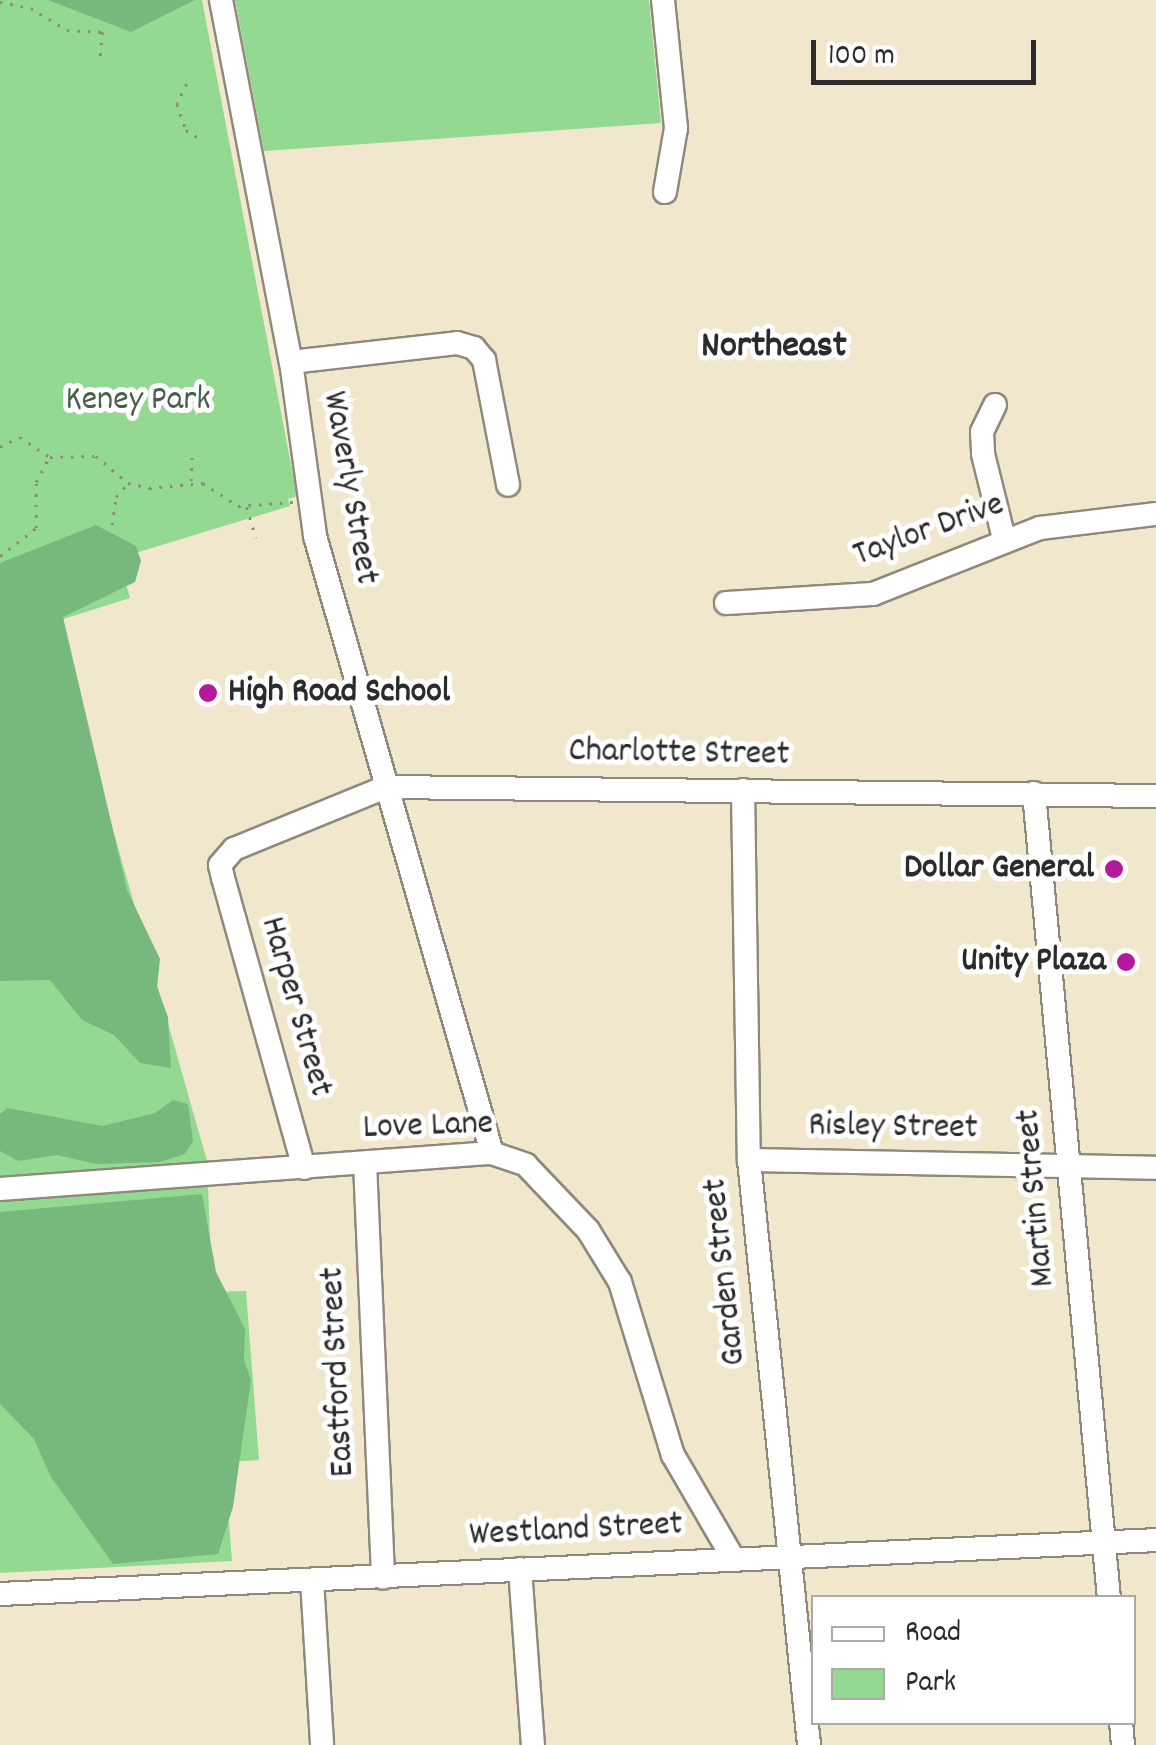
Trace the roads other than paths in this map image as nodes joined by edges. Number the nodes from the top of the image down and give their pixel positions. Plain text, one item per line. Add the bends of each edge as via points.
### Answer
1 (220, 0) edge
2 (662, 0) edge
3 (664, 192) dead end
4 (291, 362) junction
5 (995, 406) dead end
6 (508, 485) dead end
7 (1156, 514) edge
8 (1004, 539) junction
9 (726, 603) dead end
10 (386, 787) junction
11 (742, 790) junction
12 (1034, 793) junction
13 (1156, 796) edge
14 (220, 865) joint
15 (492, 1153) junction
16 (749, 1160) junction
17 (364, 1163) junction
18 (1069, 1167) junction
19 (304, 1168) junction
20 (1156, 1168) edge
21 (0, 1189) edge
22 (1156, 1540) edge
23 (1104, 1542) junction
24 (790, 1556) junction
25 (733, 1558) junction
26 (520, 1569) junction
27 (384, 1578) junction
28 (312, 1580) junction
29 (0, 1594) edge
30 (1109, 1595) edge
31 (322, 1745) edge
32 (533, 1745) edge
33 (809, 1745) edge

1 - 4 street, Waverly Street
2 - 3 street via 676,128
4 - 6 street via 458,343 474,348 484,360
4 - 10 street, Waverly Street via 310,500
5 - 8 street via 982,432 982,454
7 - 8 street, Taylor Drive via 1072,522
8 - 9 street, Taylor Drive via 946,569 874,594
10 - 11 street, Charlotte Street
10 - 14 street, Charlotte Street via 234,849
10 - 15 street, Waverly Street
11 - 12 street, Charlotte Street
11 - 16 street, Garden Street
12 - 13 street, Charlotte Street
12 - 18 street, Martin Street
14 - 19 street, Harper Street
15 - 17 street, Love Lane
15 - 25 street, Love Lane via 526,1165 551,1186 620,1282 674,1455
16 - 18 street, Risley Street
16 - 24 street, Garden Street
17 - 19 street, Love Lane
17 - 27 street, Eastford Street
18 - 20 street, Risley Street
18 - 23 street, Martin Street
19 - 21 street, Love Lane
22 - 23 street, Westland Street
23 - 24 street, Westland Street
23 - 30 street, Martin Street
24 - 25 street, Westland Street
24 - 33 street, Garden Street
25 - 26 street, Westland Street
26 - 27 street, Westland Street
26 - 32 street
27 - 28 street, Westland Street
28 - 29 street, Westland Street
28 - 31 street

